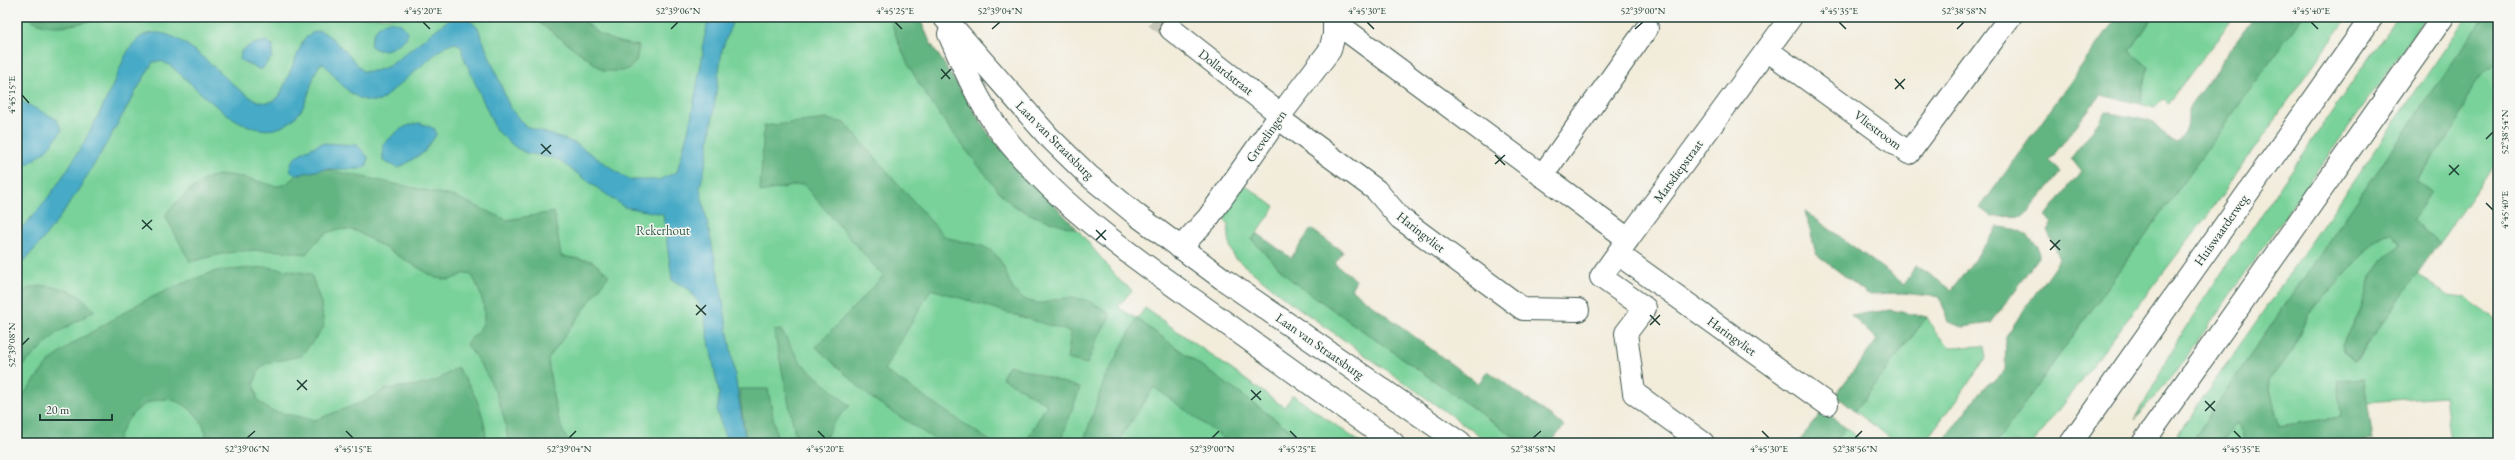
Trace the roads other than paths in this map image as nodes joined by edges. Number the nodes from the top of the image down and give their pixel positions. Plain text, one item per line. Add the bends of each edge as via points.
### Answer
1 (942, 17) edge
2 (1791, 17) edge
3 (2010, 17) edge
4 (2372, 17) edge
5 (2443, 17) edge
6 (1334, 19) edge
7 (1647, 28) dead end
8 (1179, 35) tunnel mouth
9 (1767, 50) junction
10 (1279, 116) junction
11 (1542, 176) junction
12 (1623, 246) junction
13 (1180, 248) junction
14 (1160, 276) junction
15 (1578, 310) dead end
16 (1827, 404) dead end
17 (1393, 443) edge
18 (1460, 443) edge
19 (1703, 443) edge
20 (2071, 443) edge
21 (2143, 443) edge

1 - 13 main road, Laan van Straatsburg via 1054,142 1089,176
1 - 14 main road, Laan van Straatsburg via 975,91 1002,133 1055,191 1086,219
2 - 9 main road, Marsdiepstraat
3 - 9 main road, Vliestroom via 1909,153
4 - 20 main road, Huiswaarderweg
5 - 21 main road
6 - 10 main road, Grevelingen via 1330,50
6 - 11 main road
7 - 11 main road
8 - 10 main road, Dollardstraat
9 - 12 main road, Marsdiepstraat
10 - 13 main road, Grevelingen via 1208,218
10 - 15 main road, Haringvliet via 1376,190 1400,218 1523,309
11 - 12 main road
12 - 16 main road, Haringvliet
12 - 19 main road via 1601,277 1645,308 1626,334 1634,393
13 - 14 main road
13 - 18 main road, Laan van Straatsburg
14 - 17 main road, Laan van Straatsburg

